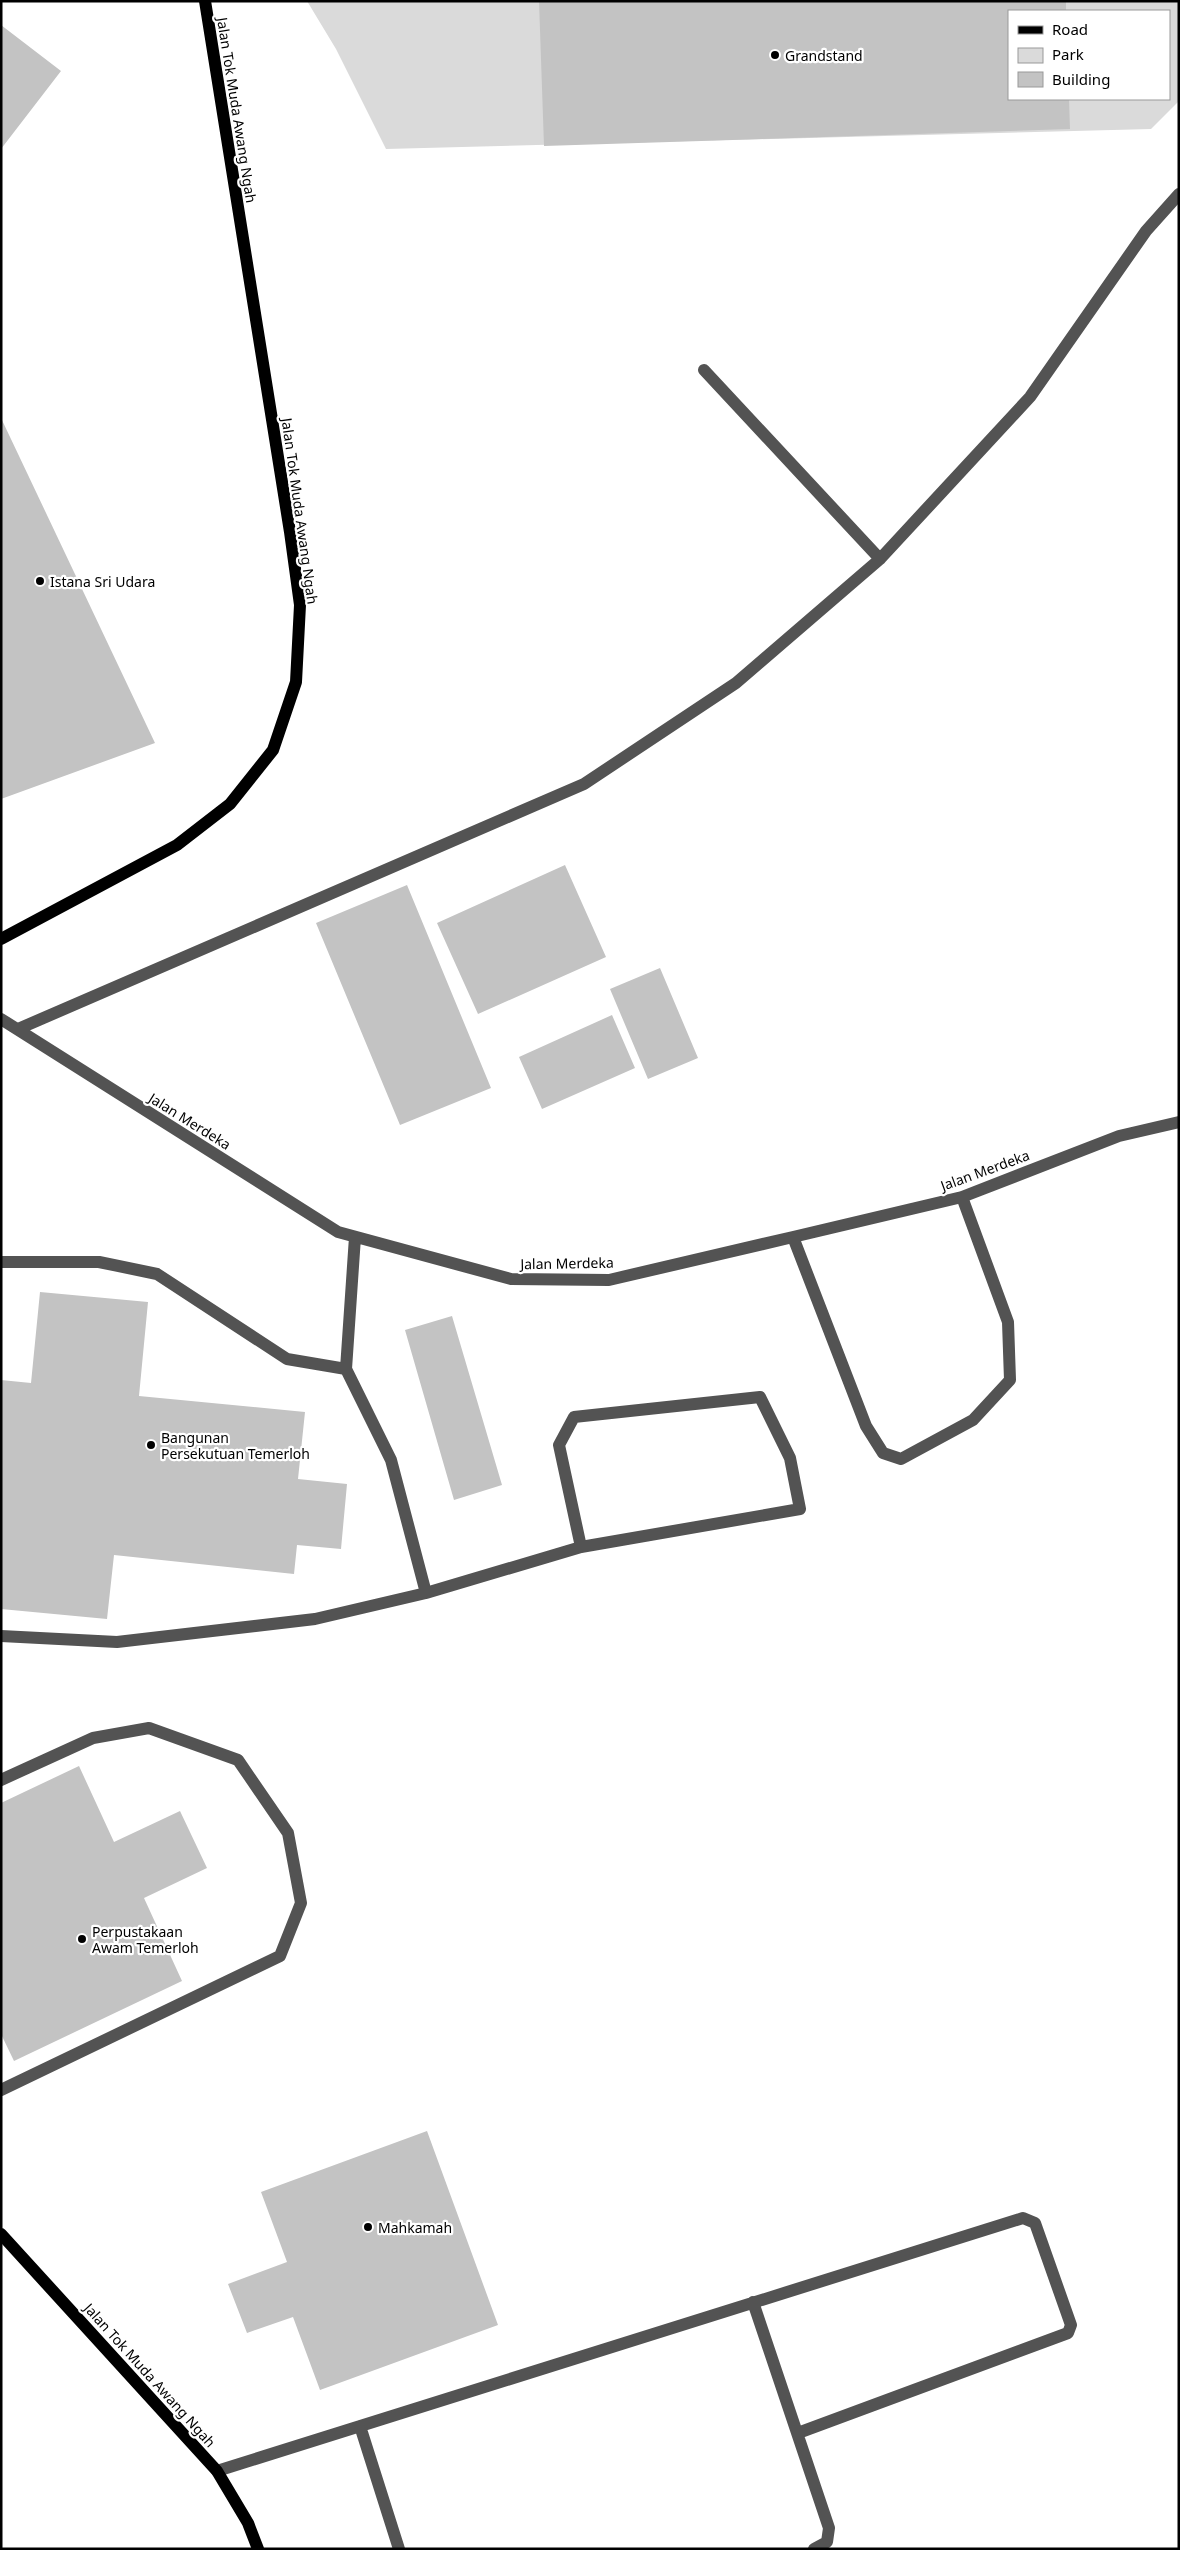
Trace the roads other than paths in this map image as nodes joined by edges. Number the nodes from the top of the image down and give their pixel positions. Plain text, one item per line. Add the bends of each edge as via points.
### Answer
1 (205, 1) edge
2 (1179, 194) edge
3 (704, 370) dead end
4 (880, 559) junction
5 (1, 939) edge
6 (1, 1019) edge
7 (18, 1029) junction
8 (1179, 1122) edge
9 (962, 1197) junction
10 (793, 1237) junction
11 (355, 1238) junction
12 (1, 1262) edge
13 (346, 1369) junction
14 (581, 1547) junction
15 (426, 1593) junction
16 (1, 1636) edge
17 (1, 1780) edge
18 (1, 2090) edge
19 (1, 2234) edge
20 (754, 2302) junction
21 (360, 2426) junction
22 (798, 2433) junction
23 (217, 2471) junction
24 (258, 2549) edge
25 (399, 2549) edge
26 (814, 2549) edge

1 - 5 main road, Jalan Tok Muda Awang Ngah via 300,605 296,682 274,750 230,804 178,845
2 - 4 street via 1146,231 1030,397
3 - 4 street
4 - 7 street via 736,683 584,784
6 - 7 street, Jalan Merdeka
7 - 11 street, Jalan Merdeka via 338,1232
8 - 9 street, Jalan Merdeka via 1119,1136
9 - 10 street, Jalan Merdeka
9 - 10 street via 1008,1322 1010,1380 973,1420 902,1459 883,1453 866,1426
10 - 11 street, Jalan Merdeka via 609,1280 511,1279
11 - 13 street
12 - 13 street via 98,1262 157,1274 287,1359
13 - 15 street via 390,1460
14 - 14 street via 559,1445 574,1417 760,1397 790,1458 800,1509
14 - 15 street
15 - 16 street via 315,1619 117,1642
17 - 18 street via 93,1738 149,1728 238,1760 288,1833 301,1903 280,1956
19 - 23 main road, Jalan Tok Muda Awang Ngah
20 - 21 street
20 - 22 street
20 - 22 street via 1023,2218 1035,2223 1071,2325 1063,2336
21 - 23 street
21 - 25 street
22 - 26 street via 829,2528 827,2542
23 - 24 main road, Jalan Tok Muda Awang Ngah via 235,2497

